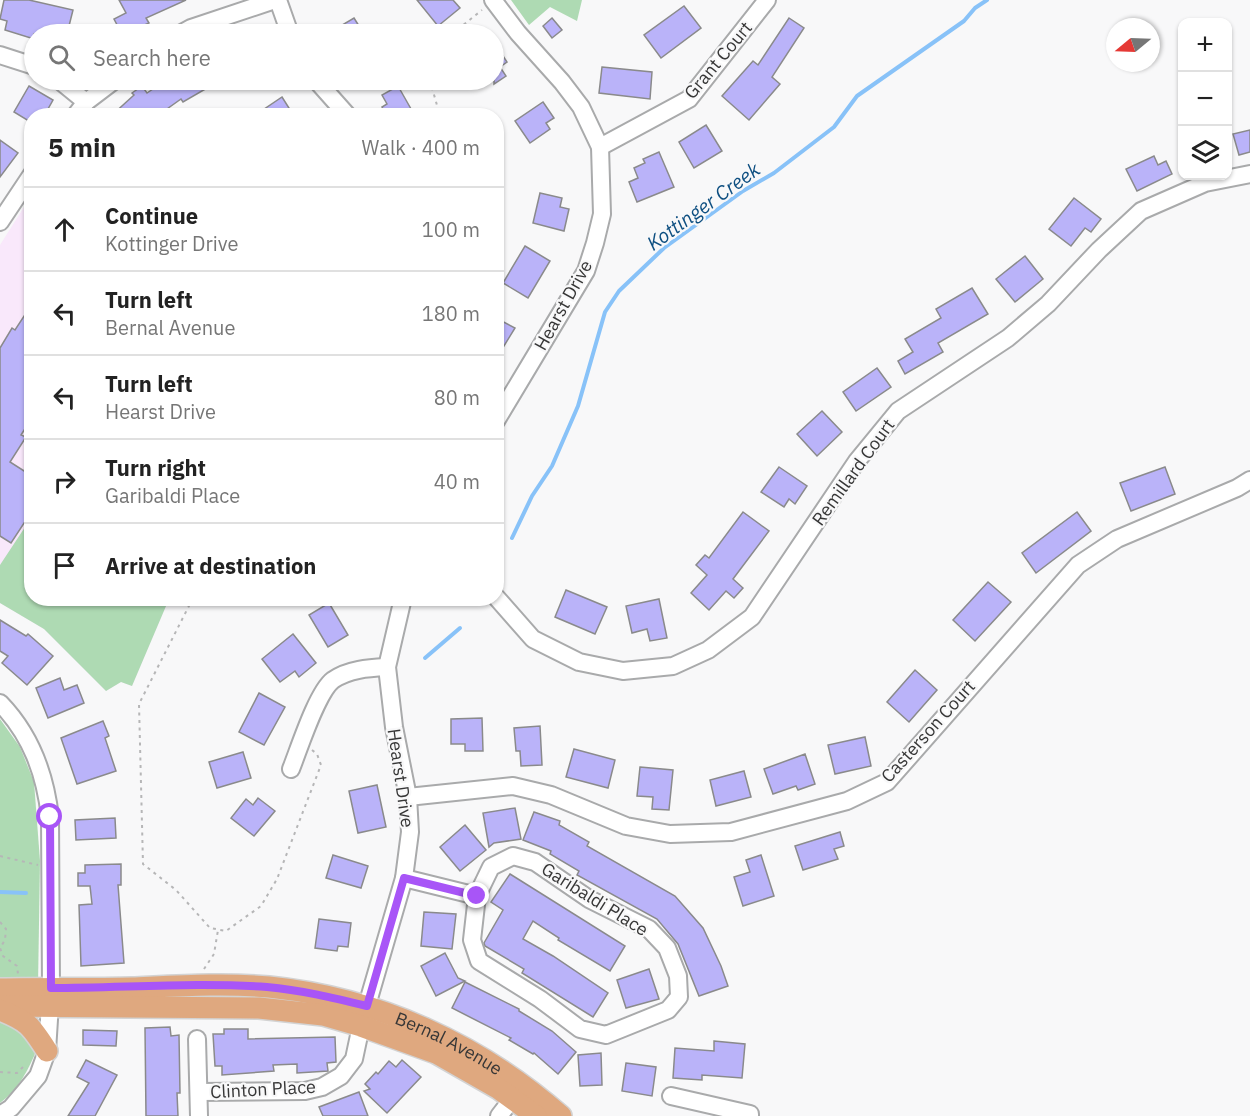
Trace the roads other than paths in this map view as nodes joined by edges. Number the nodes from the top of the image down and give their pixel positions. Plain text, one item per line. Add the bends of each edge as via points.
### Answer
1 (276, 0) edge
2 (493, 0) edge
3 (767, 0) edge
4 (203, 24) edge
5 (286, 24) edge
6 (0, 55) edge
7 (24, 63) edge
8 (71, 90) edge
9 (102, 90) edge
10 (325, 90) edge
11 (86, 102) junction
12 (81, 108) edge
13 (341, 108) edge
14 (600, 147) junction
15 (1250, 174) edge
16 (24, 190) edge
17 (0, 222) edge
18 (504, 408) edge
19 (1250, 480) edge
20 (401, 606) edge
21 (504, 606) edge
22 (387, 667) junction
23 (0, 703) edge
24 (291, 769) dead end
25 (408, 798) junction
26 (404, 878) junction
27 (477, 896) junction
28 (9, 988) edge
29 (50, 997) junction
30 (0, 1008) edge
31 (364, 1016) junction
32 (197, 1039) dead end
33 (47, 1051) junction
34 (518, 1091) junction
35 (199, 1092) junction
36 (671, 1096) dead end
37 (0, 1115) edge
38 (750, 1115) edge
39 (199, 1116) edge
40 (499, 1116) edge
41 (536, 1116) edge
42 (561, 1116) edge

1 - 4 street
1 - 5 street
2 - 14 street, Hearst Drive via 581,107
3 - 14 street, Grant Court via 689,99
6 - 7 street
8 - 11 street
9 - 11 street
10 - 13 street
11 - 12 street
14 - 18 street, Hearst Drive via 602,214 586,271
15 - 21 street, Remillard Court via 1205,183 1141,211 1048,304 1008,338 898,411 857,461 752,617 708,650 673,666 623,671 579,662 533,639
16 - 17 street
19 - 25 street, Casterson Court via 1117,539 1078,566 887,782 847,801 731,832 670,834 626,826 551,795 513,786
20 - 22 street, Hearst Drive
22 - 24 street via 357,669 332,681 316,705
22 - 25 street, Hearst Drive
23 - 29 street via 30,742 47,790
25 - 26 street, Hearst Drive via 410,832
26 - 27 street
26 - 31 street, Hearst Drive
27 - 27 street, Garibaldi Place via 472,940 478,961 580,1029 606,1035 668,1010 679,997 678,976 667,948 649,929 589,898 535,862 513,856 491,867
28 - 29 main road, Bernal Avenue
29 - 30 main road, Bernal Avenue
29 - 31 main road, Bernal Avenue
29 - 31 main road, Bernal Avenue via 200,985 268,987 321,994
29 - 33 street
30 - 33 main road via 30,1026
31 - 34 main road, Bernal Avenue via 470,1071
31 - 35 street, Clinton Place via 354,1059 341,1076 322,1087
32 - 35 street, Clinton Place
33 - 37 street via 38,1076
34 - 40 street
34 - 41 main road, Bernal Avenue
34 - 42 main road, Bernal Avenue
35 - 39 street, Clinton Place
36 - 38 street

